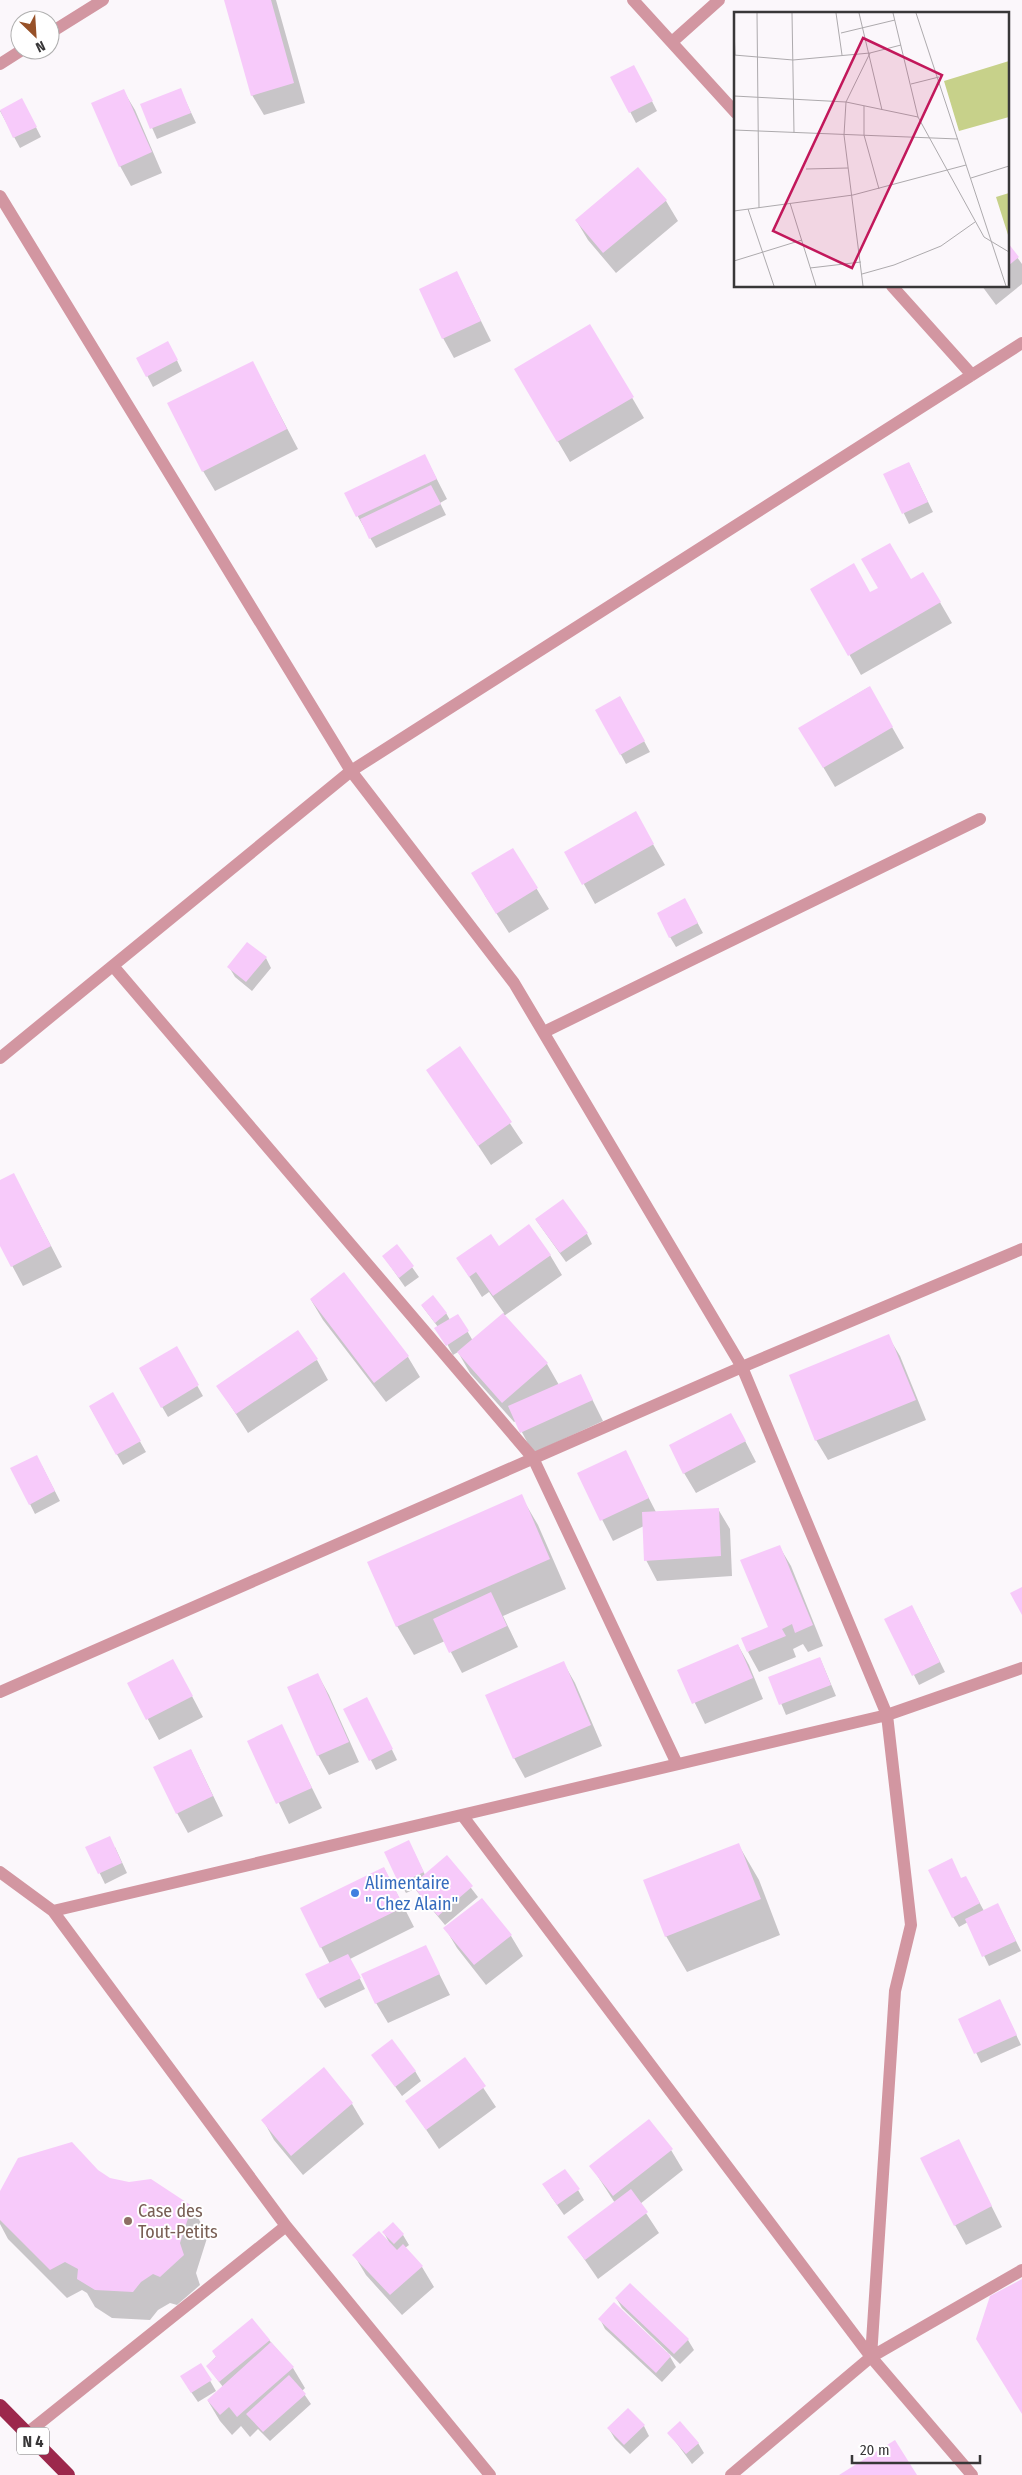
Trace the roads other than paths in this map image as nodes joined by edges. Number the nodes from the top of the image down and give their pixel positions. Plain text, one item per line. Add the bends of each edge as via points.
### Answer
1 (103, 0) edge
2 (634, 0) edge
3 (719, 0) edge
4 (60, 27) edge
5 (672, 42) junction
6 (734, 111) edge
7 (0, 196) edge
8 (894, 288) edge
9 (1022, 342) edge
10 (972, 375) junction
11 (351, 771) junction
12 (980, 819) dead end
13 (113, 966) junction
14 (544, 1032) junction
15 (0, 1058) edge
16 (1022, 1249) edge
17 (742, 1367) junction
18 (533, 1458) junction
19 (1022, 1668) edge
20 (0, 1692) edge
21 (887, 1715) junction
22 (677, 1764) junction
23 (462, 1815) junction
24 (0, 1872) edge
25 (53, 1911) junction
26 (286, 2226) junction
27 (1022, 2270) edge
28 (872, 2357) junction
29 (0, 2406) edge
30 (26, 2434) junction
31 (68, 2475) edge
32 (490, 2475) edge
33 (731, 2475) edge
34 (972, 2475) edge

1 - 4 street
2 - 5 street
3 - 5 street
5 - 6 street
7 - 11 street
8 - 10 street
9 - 10 street
10 - 11 street
11 - 13 street
11 - 14 street via 514,983
12 - 14 street
13 - 15 street
13 - 18 street
14 - 17 street
16 - 17 street
17 - 18 street
17 - 21 street
18 - 20 street
18 - 22 street
19 - 21 street
21 - 22 street
21 - 28 street via 910,1925 895,1991
22 - 23 street
23 - 25 street
23 - 28 street
24 - 25 street
25 - 26 street
26 - 30 street
26 - 32 street
27 - 28 street
28 - 33 street
28 - 34 street
29 - 30 highway, N 4
30 - 31 highway, N 4

